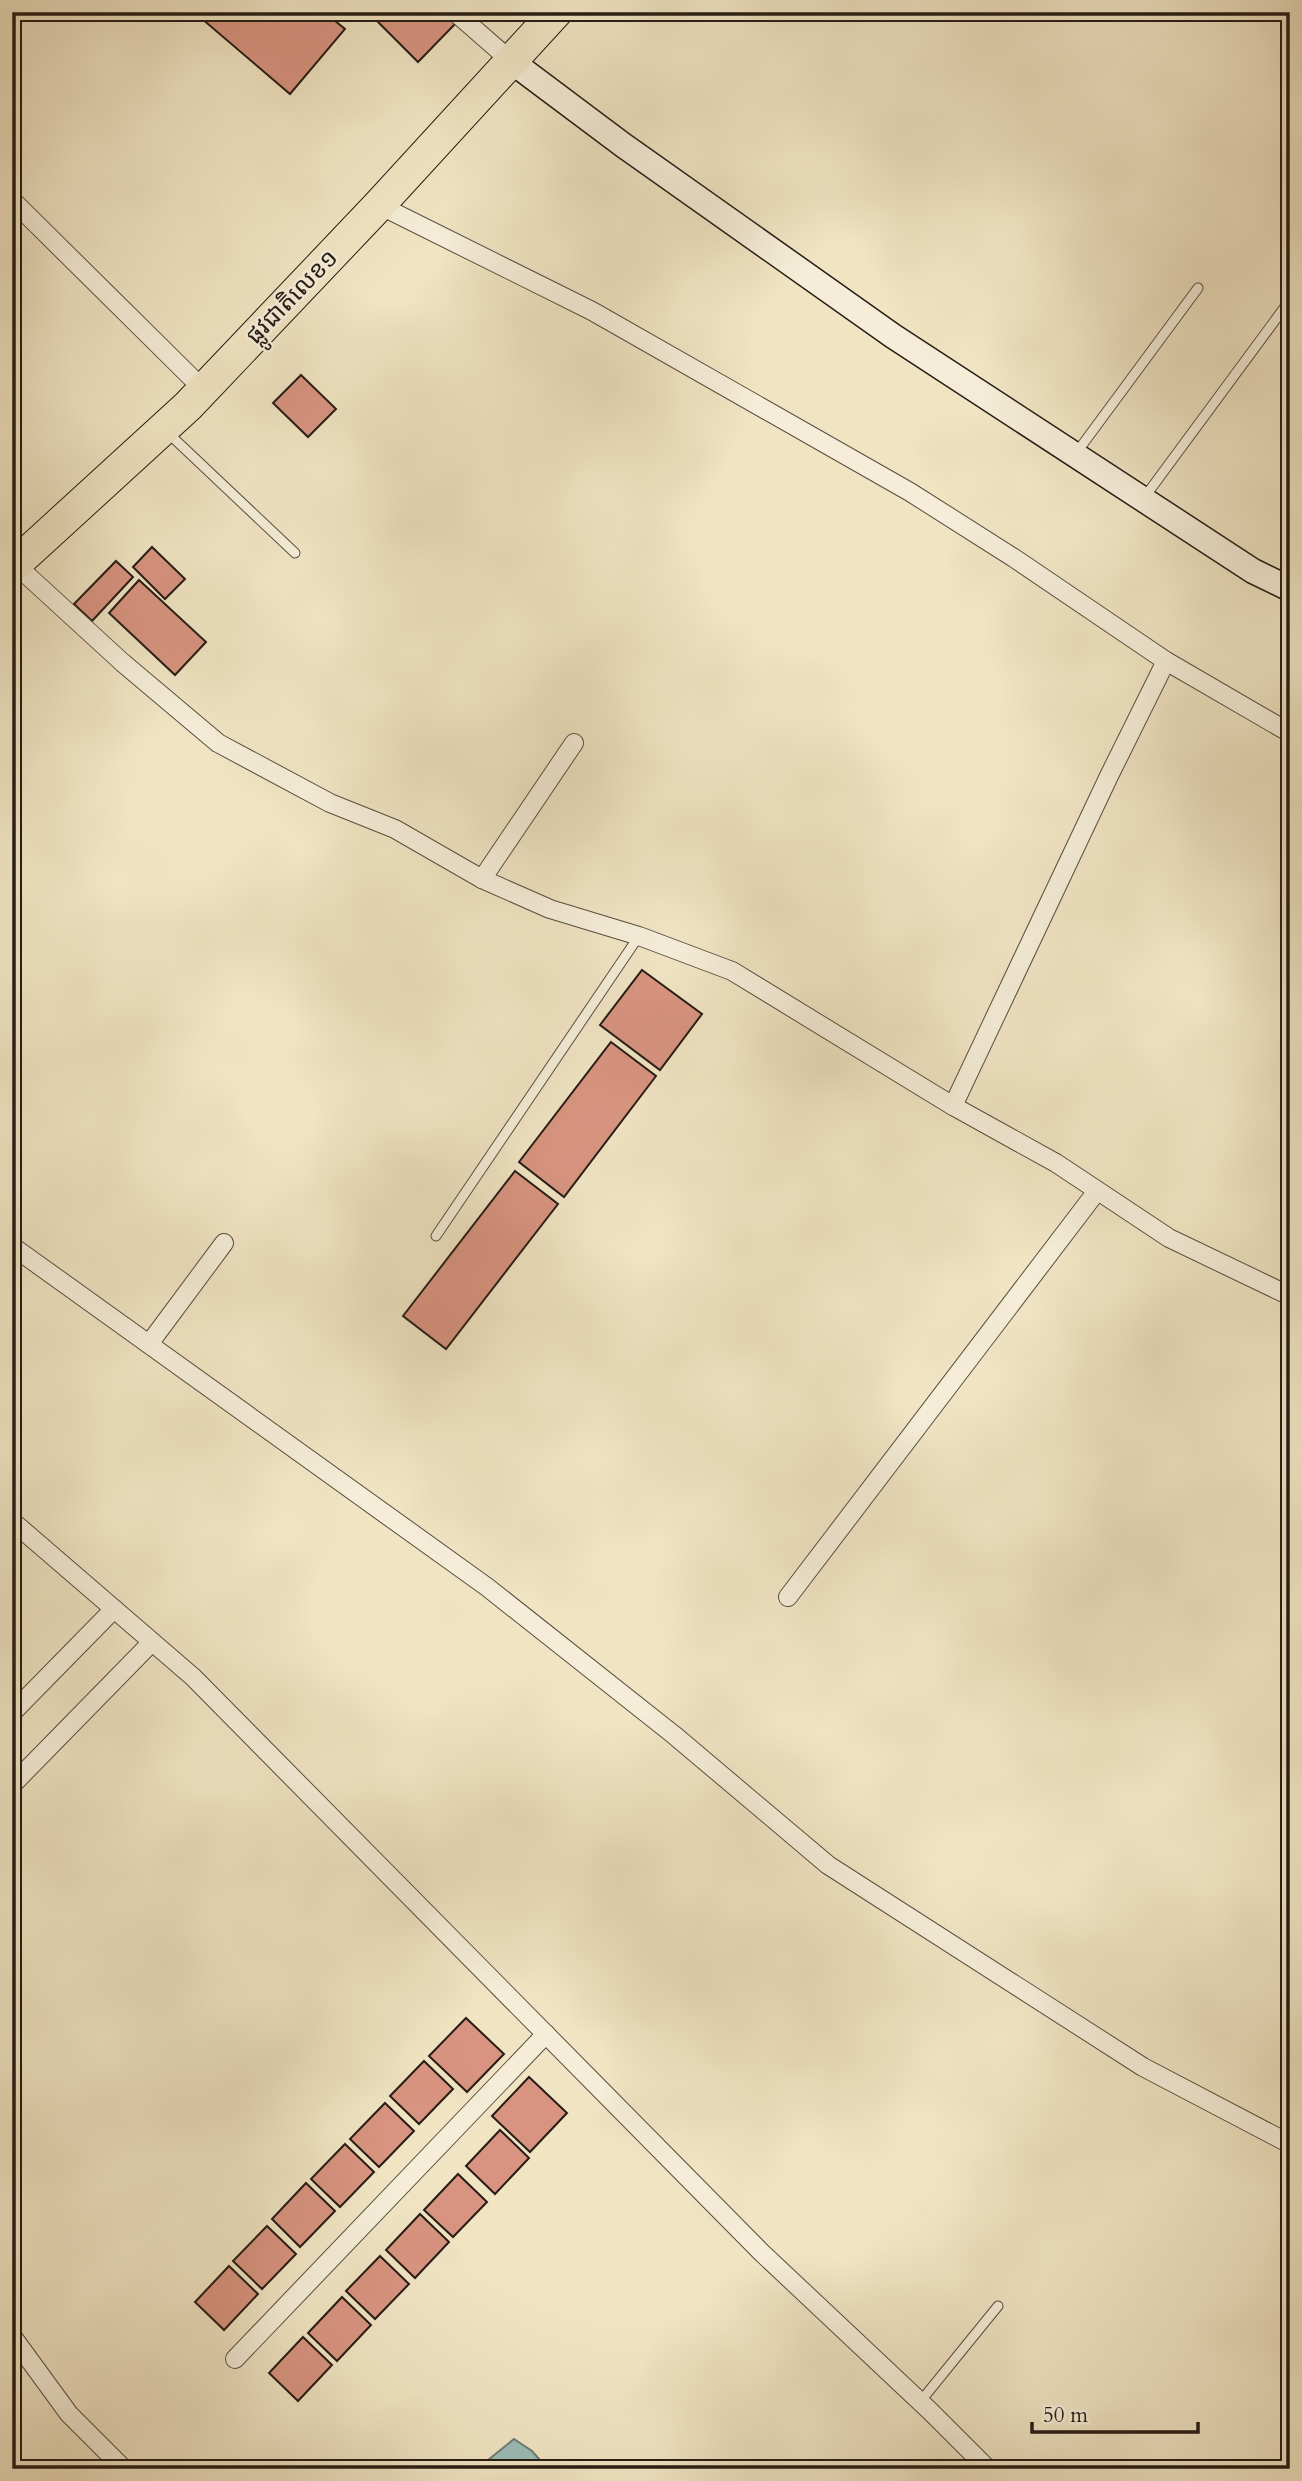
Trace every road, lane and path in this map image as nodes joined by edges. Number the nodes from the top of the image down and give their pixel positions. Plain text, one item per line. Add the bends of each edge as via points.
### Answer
1 (455, 12) edge
2 (556, 12) edge
3 (511, 61) junction
4 (12, 200) edge
5 (379, 205) junction
6 (1198, 289) dead end
7 (1290, 300) edge
8 (204, 390) junction
9 (163, 428) junction
10 (1076, 453) junction
11 (1144, 498) junction
12 (295, 553) dead end
13 (14, 566) edge
14 (1290, 589) edge
15 (1166, 661) junction
16 (1290, 733) edge
17 (574, 743) dead end
18 (482, 879) junction
19 (639, 936) junction
20 (953, 1106) junction
21 (1097, 1191) junction
22 (436, 1236) dead end
23 (224, 1243) dead end
24 (12, 1246) edge
25 (1290, 1296) edge
26 (149, 1344) junction
27 (16, 1531) edge
28 (788, 1597) dead end
29 (114, 1609) junction
30 (152, 1642) junction
31 (12, 1713) edge
32 (12, 1785) edge
33 (547, 2034) junction
34 (1290, 2144) edge
35 (998, 2306) dead end
36 (12, 2336) edge
37 (235, 2360) dead end
38 (920, 2402) junction
39 (124, 2469) edge
40 (988, 2469) edge

1 - 3 street
2 - 3 highway, ផ្លូវជាតិលេខ១
3 - 5 highway, ផ្លូវជាតិលេខ១
3 - 10 street via 893,336
4 - 8 street
5 - 8 highway, ផ្លូវជាតិលេខ១
5 - 15 street via 592,311 910,492
6 - 10 lane
7 - 11 lane
8 - 9 highway, ផ្លូវជាតិលេខ១
9 - 12 lane
9 - 13 highway, ផ្លូវជាតិលេខ១
10 - 11 street
11 - 14 street via 1253,571
13 - 18 street via 218,743 330,803 395,829
15 - 16 street
15 - 20 street
17 - 18 street
18 - 19 street via 550,909
19 - 20 street via 732,971
19 - 22 lane
20 - 21 street
21 - 25 street via 1169,1238
21 - 28 street
23 - 26 street
24 - 26 street
26 - 34 street via 487,1587 828,1864 1143,2067
27 - 29 street
29 - 30 street
29 - 31 street
30 - 32 street
30 - 33 street via 193,1677
33 - 37 street
33 - 38 street via 761,2252
35 - 38 lane
36 - 39 street via 69,2414
38 - 40 street

